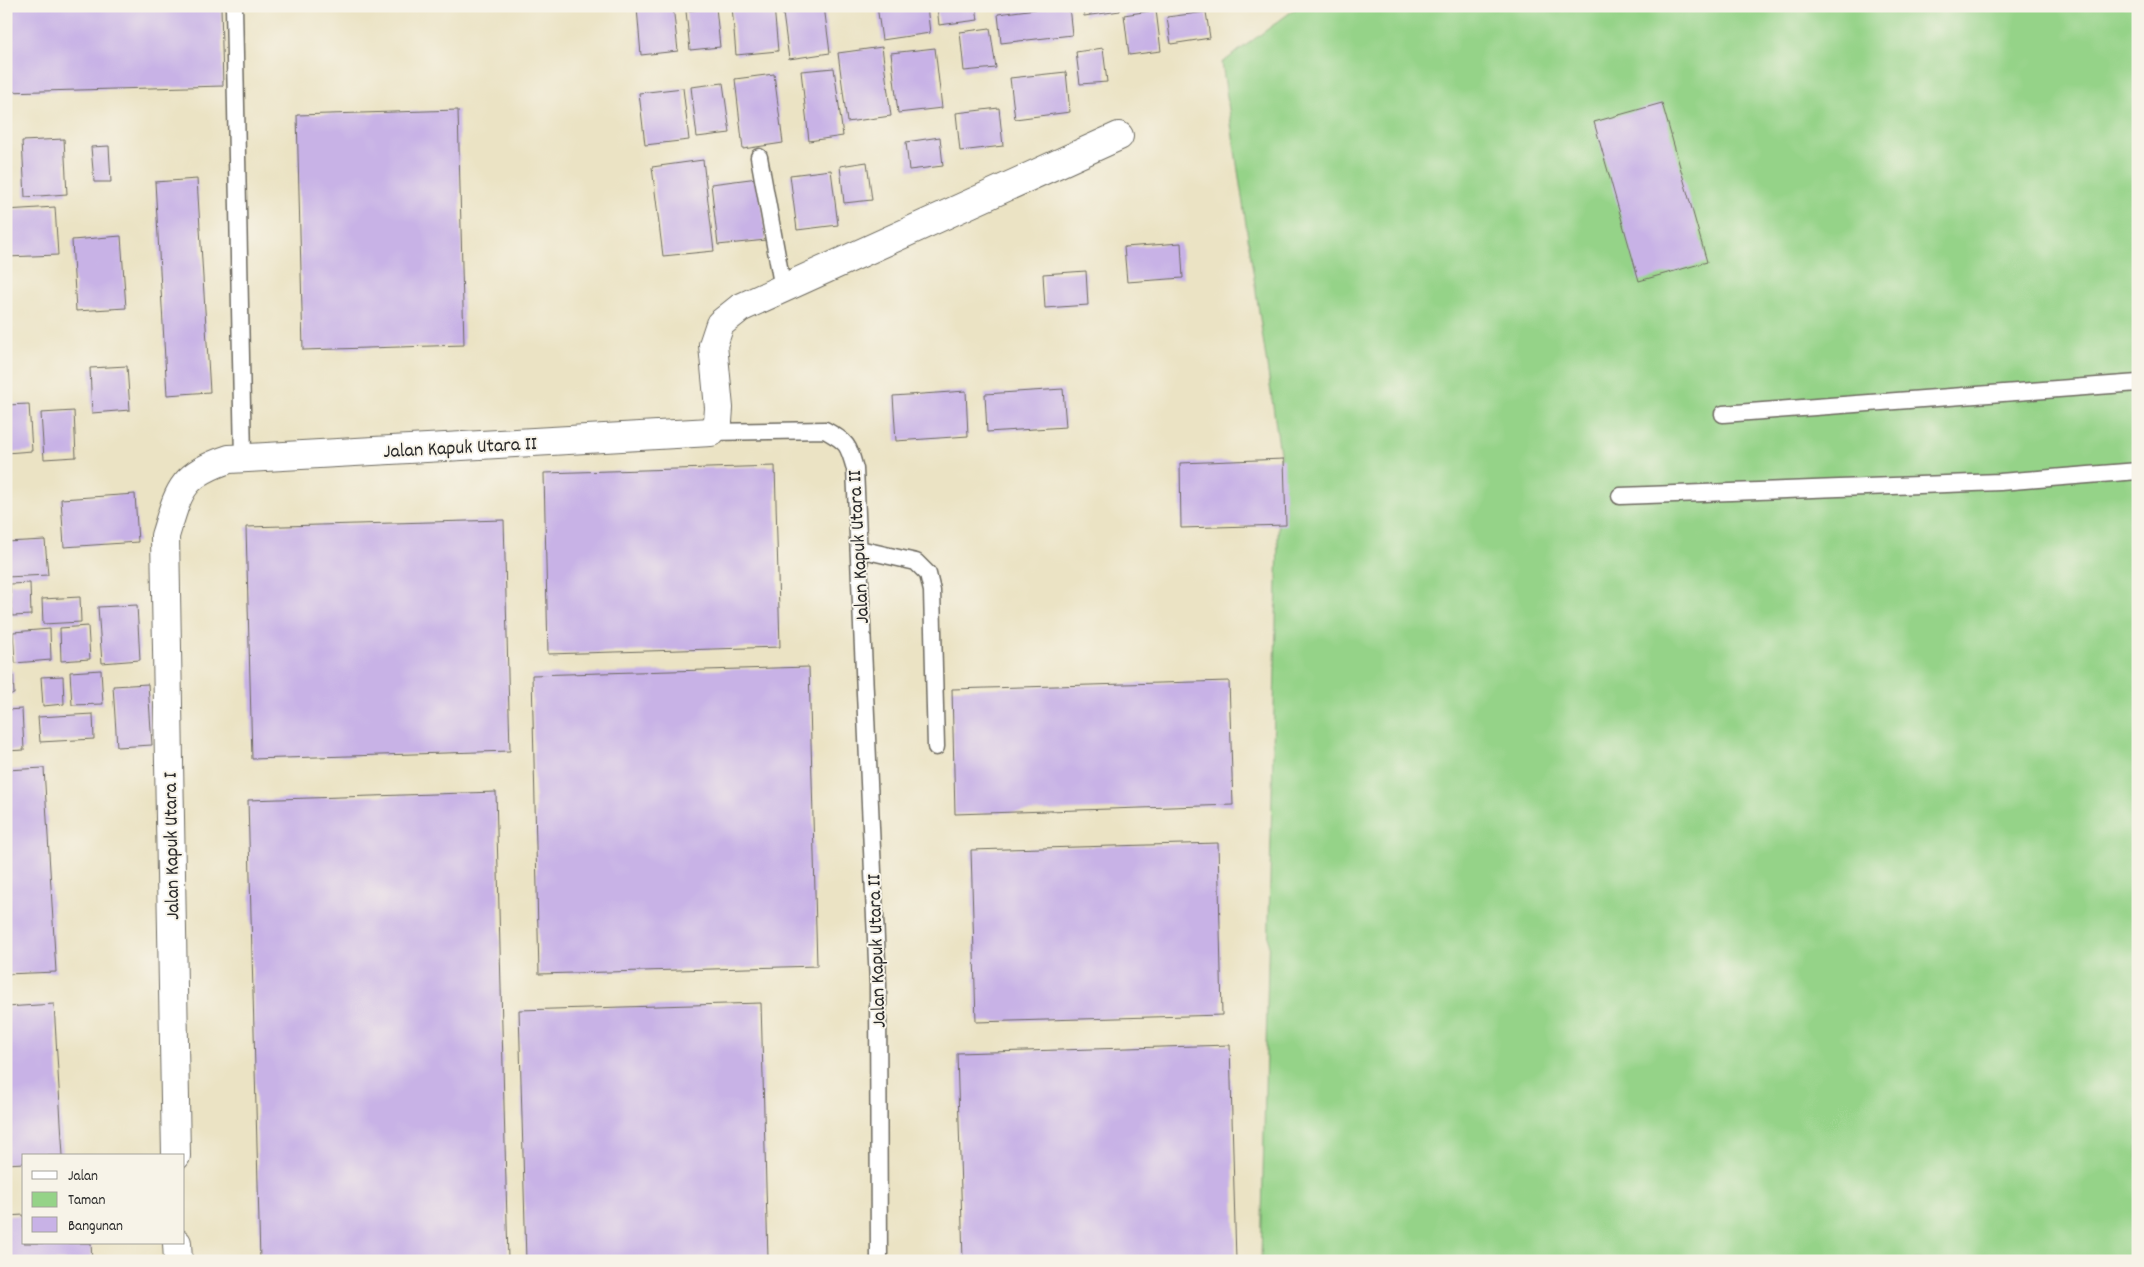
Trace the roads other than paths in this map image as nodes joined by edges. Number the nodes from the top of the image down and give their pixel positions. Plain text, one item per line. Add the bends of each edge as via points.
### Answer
1 (234, 6) edge
2 (1119, 136) dead end
3 (759, 157) dead end
4 (783, 289) junction
5 (2138, 383) edge
6 (1723, 414) dead end
7 (712, 432) junction
8 (243, 458) junction
9 (2138, 471) edge
10 (1620, 496) dead end
11 (165, 536) joint
12 (858, 548) junction
13 (936, 747) dead end
14 (176, 1154) edge
15 (177, 1244) edge
16 (178, 1261) edge
17 (879, 1261) edge

1 - 8 lane
2 - 4 street
3 - 4 lane
4 - 7 street via 740,308 720,324 713,345 719,408 718,422
5 - 6 lane
7 - 8 street, Jalan Kapuk Utara II
7 - 12 lane, Jalan Kapuk Utara II via 825,430 841,439 849,447 855,469
8 - 11 street, Jalan Kapuk Utara II via 211,465 190,478 178,494
9 - 10 lane via 2000,482
11 - 14 street, Jalan Kapuk Utara I
12 - 13 lane via 916,562 928,574 932,591
12 - 17 lane, Jalan Kapuk Utara II via 878,984
15 - 16 street

